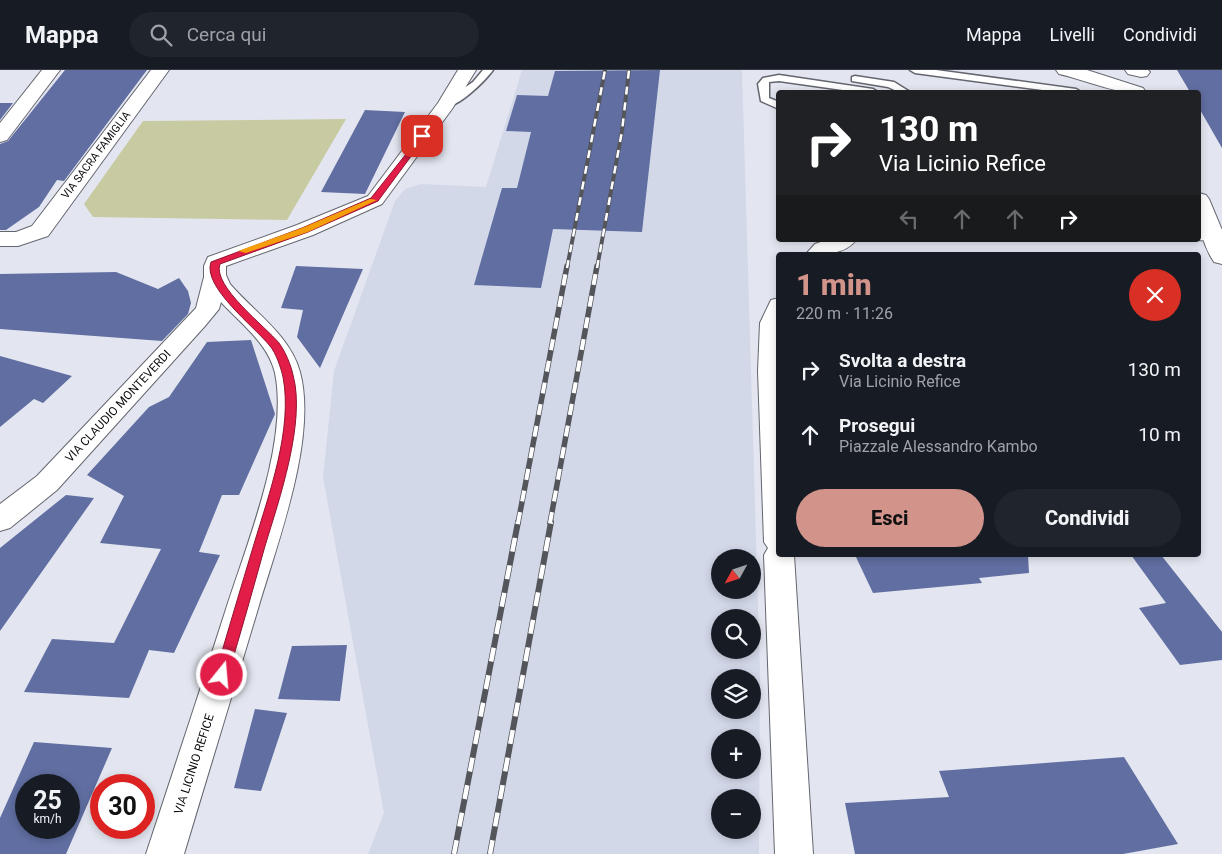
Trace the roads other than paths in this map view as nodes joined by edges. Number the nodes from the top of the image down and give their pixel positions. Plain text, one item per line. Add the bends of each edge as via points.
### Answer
1 (51, 70) edge
2 (160, 70) edge
3 (459, 70) edge
4 (468, 70) edge
5 (488, 70) edge
6 (794, 70) edge
7 (916, 70) edge
8 (1065, 70) edge
9 (1138, 71) edge
10 (1095, 77) junction
11 (860, 90) edge
12 (902, 90) edge
13 (1061, 90) edge
14 (1131, 90) edge
15 (1150, 90) edge
16 (446, 104) junction
17 (776, 105) edge
18 (0, 136) edge
19 (1201, 205) edge
20 (1211, 235) edge
21 (0, 239) edge
22 (840, 242) edge
23 (820, 252) edge
24 (1222, 257) edge
25 (215, 278) junction
26 (244, 311) junction
27 (776, 313) edge
28 (197, 321) junction
29 (776, 485) edge
30 (0, 520) edge
31 (779, 557) edge
32 (165, 854) edge
33 (794, 854) edge

1 - 18 street
2 - 21 street, VIA SACRA FAMIGLIA via 40,231 28,236
3 - 16 street
4 - 16 street
5 - 16 lane via 476,84
6 - 12 lane via 891,84
7 - 13 lane
8 - 10 street
9 - 10 street
9 - 15 street
10 - 14 street
11 - 17 lane via 779,78 766,80 763,84 764,99
16 - 25 street via 374,200 305,230 216,262
19 - 20 street
20 - 24 street
22 - 23 street
25 - 26 street, VIA LICINIO REFICE
25 - 28 street, VIA CLAUDIO MONTEVERDI via 207,309
26 - 28 street
26 - 32 street, VIA LICINIO REFICE via 276,346 288,374 291,393 286,448 267,524
27 - 29 street via 772,323 770,371
28 - 30 street, VIA CLAUDIO MONTEVERDI via 47,483
31 - 33 street

